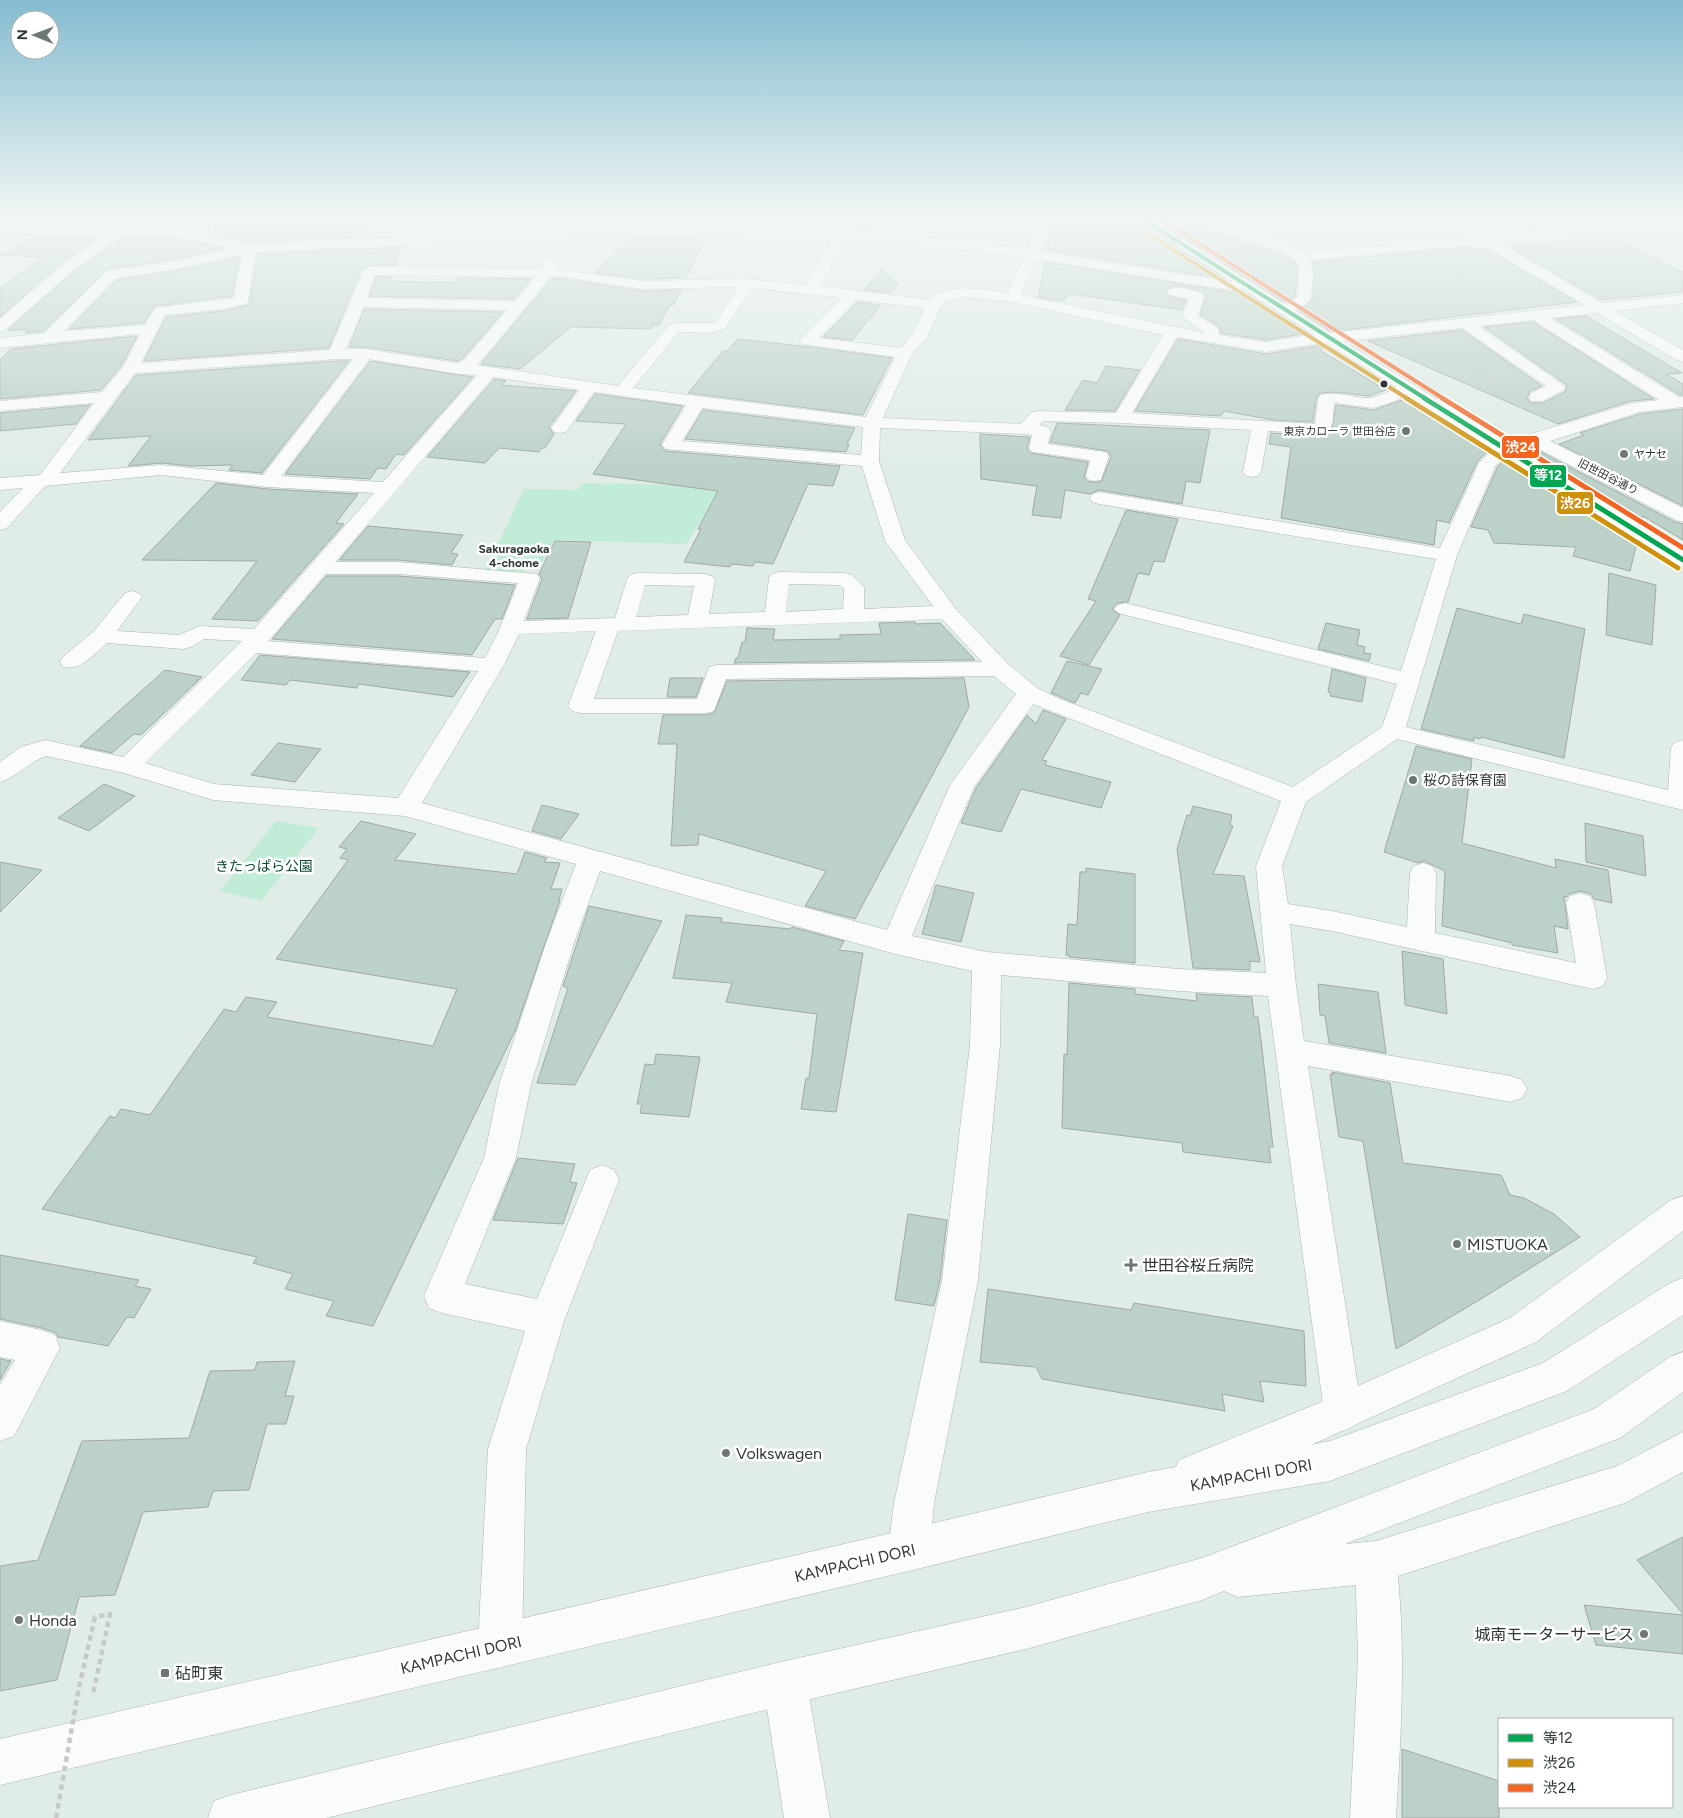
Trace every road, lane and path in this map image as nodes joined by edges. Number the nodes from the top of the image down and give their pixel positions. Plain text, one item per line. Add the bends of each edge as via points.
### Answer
1 (25, 305) edge
2 (82, 305) edge
3 (225, 305) edge
4 (356, 305) edge
5 (472, 305) edge
6 (734, 305) edge
7 (842, 305) edge
8 (934, 305) edge
9 (1045, 305) edge
10 (1193, 305) edge
11 (1277, 305) edge
12 (1297, 305) edge
13 (1511, 305) edge
14 (1594, 305) edge
15 (1632, 305) edge
16 (519, 306) joint
17 (1282, 308) junction
18 (1599, 308) junction
19 (1529, 315) junction
20 (1465, 322) junction
21 (0, 327) edge
22 (152, 329) junction
23 (1172, 332) junction
24 (50, 337) junction
25 (1212, 338) junction
26 (1328, 338) junction
27 (0, 343) edge
28 (905, 353) junction
29 (336, 354) junction
30 (365, 354) junction
31 (1683, 357) edge
32 (130, 369) junction
33 (458, 369) junction
34 (488, 373) junction
35 (590, 386) junction
36 (1409, 388) junction
37 (622, 391) junction
38 (107, 397) junction
39 (1537, 397) dead end
40 (696, 402) junction
41 (1680, 402) edge
42 (0, 406) edge
43 (1120, 418) junction
44 (872, 423) junction
45 (1260, 426) junction
46 (560, 428) dead end
47 (1026, 429) junction
48 (1535, 440) junction
49 (1504, 448) junction
50 (870, 461) junction
51 (1252, 472) dead end
52 (1095, 476) dead end
53 (43, 481) junction
54 (268, 481) junction
55 (0, 484) edge
56 (389, 488) junction
57 (1099, 498) dead end
58 (1683, 516) edge
59 (0, 524) edge
60 (1447, 555) junction
61 (1683, 560) edge
62 (321, 568) junction
63 (132, 597) dead end
64 (1125, 609) dead end
65 (948, 612) junction
66 (853, 616) junction
67 (775, 619) junction
68 (697, 622) junction
69 (616, 626) junction
70 (511, 628) junction
71 (102, 636) junction
72 (255, 641) junction
73 (71, 662) dead end
74 (494, 665) junction
75 (1000, 669) junction
76 (1410, 680) junction
77 (1029, 693) junction
78 (1393, 731) junction
79 (1683, 748) edge
80 (128, 766) junction
81 (0, 774) edge
82 (1295, 796) junction
83 (1681, 801) edge
84 (405, 807) junction
85 (591, 859) junction
86 (1423, 873) dead end
87 (1580, 903) dead end
88 (1275, 912) junction
89 (1421, 941) junction
90 (895, 943) junction
91 (987, 963) junction
92 (1281, 985) junction
93 (1292, 1051) junction
94 (1511, 1090) dead end
95 (602, 1180) dead end
96 (1683, 1211) edge
97 (1683, 1295) edge
98 (547, 1318) junction
99 (0, 1339) edge
100 (1683, 1370) edge
101 (1343, 1412) junction
102 (0, 1422) edge
103 (1683, 1451) edge
104 (1148, 1492) junction
105 (909, 1550) junction
106 (1376, 1562) junction
107 (1202, 1579) junction
108 (500, 1646) junction
109 (785, 1683) junction
110 (92, 1694) dead end
111 (0, 1762) edge
112 (279, 1812) edge
113 (56, 1818) edge
114 (231, 1818) edge
115 (807, 1818) edge
116 (1374, 1818) edge

1 - 21 street
2 - 24 street
3 - 22 street via 160,311
4 - 29 street
5 - 16 street
6 - 37 street via 720,326 712,329 674,328
7 - 28 street via 807,341
8 - 28 street via 920,336
9 - 23 street
10 - 25 street via 1191,318 1213,331
11 - 17 street
12 - 17 street
13 - 19 path
14 - 18 street
15 - 18 street
16 - 33 street via 470,363
17 - 26 street
18 - 19 street
18 - 31 street
19 - 20 street
19 - 41 street
20 - 26 street
20 - 39 street via 1558,387
22 - 24 street
22 - 32 street
23 - 25 street
23 - 43 street
24 - 27 street
25 - 26 street via 1266,347
26 - 36 street
28 - 44 street
29 - 30 street
29 - 32 street
30 - 33 street
30 - 54 street
32 - 38 street
33 - 34 street
34 - 35 street
34 - 56 street
35 - 37 street
35 - 46 street
36 - 45 street via 1380,402 1326,399 1323,427 1317,429
36 - 49 street
37 - 40 street
38 - 42 street
38 - 53 street
40 - 44 street
40 - 50 street via 671,445
41 - 48 street via 1638,407
43 - 45 street
43 - 47 street via 1038,416
44 - 47 street
44 - 50 street
45 - 51 street
47 - 52 street via 1042,431 1038,448 1100,456
48 - 49 street
48 - 58 street, 旧世田谷通り
49 - 60 street via 1488,463
49 - 61 street
50 - 65 street via 895,542
53 - 54 street via 161,470
53 - 55 street
53 - 59 street
54 - 56 street
56 - 62 street
57 - 60 street
60 - 76 street
62 - 70 street via 398,568 530,578
62 - 72 street
63 - 71 street
64 - 76 street
65 - 66 street
65 - 75 street
66 - 67 street
66 - 67 street via 854,587 845,579 780,578
67 - 68 street
68 - 69 street
68 - 69 street via 705,580 637,579
69 - 70 street
69 - 75 street via 580,706 706,706 717,672
70 - 74 street
71 - 72 street via 183,642 200,632
71 - 73 street
72 - 74 street
72 - 80 street
74 - 84 street
75 - 77 street
76 - 78 street
77 - 82 street
77 - 90 street via 962,785
78 - 82 street
78 - 83 street
79 - 83 street
80 - 81 street via 46,748 30,752
80 - 84 street via 213,792
82 - 88 street via 1269,866
84 - 85 street
85 - 90 street
85 - 98 street via 560,943 515,1085 500,1158 442,1296
86 - 89 street
87 - 89 street via 1593,978
88 - 89 street
88 - 92 street
90 - 91 street
91 - 92 street via 1179,980
91 - 105 street via 984,1045 960,1280 914,1503
92 - 93 street
93 - 94 street
93 - 101 street
95 - 98 street
96 - 101 street via 1523,1330
97 - 104 street, KAMPACHI DORI via 1554,1378 1330,1462
98 - 108 street via 507,1449
99 - 102 street via 42,1348
100 - 107 street via 1606,1424
101 - 104 street
103 - 106 street via 1625,1484
104 - 105 street, KAMPACHI DORI
105 - 108 street, KAMPACHI DORI
106 - 107 street
106 - 116 street via 1379,1595 1378,1752
107 - 109 street via 1026,1628
108 - 111 street, KAMPACHI DORI
109 - 112 street
109 - 115 street
110 - 113 path, bridge via 110,1614 95,1617
112 - 114 street

